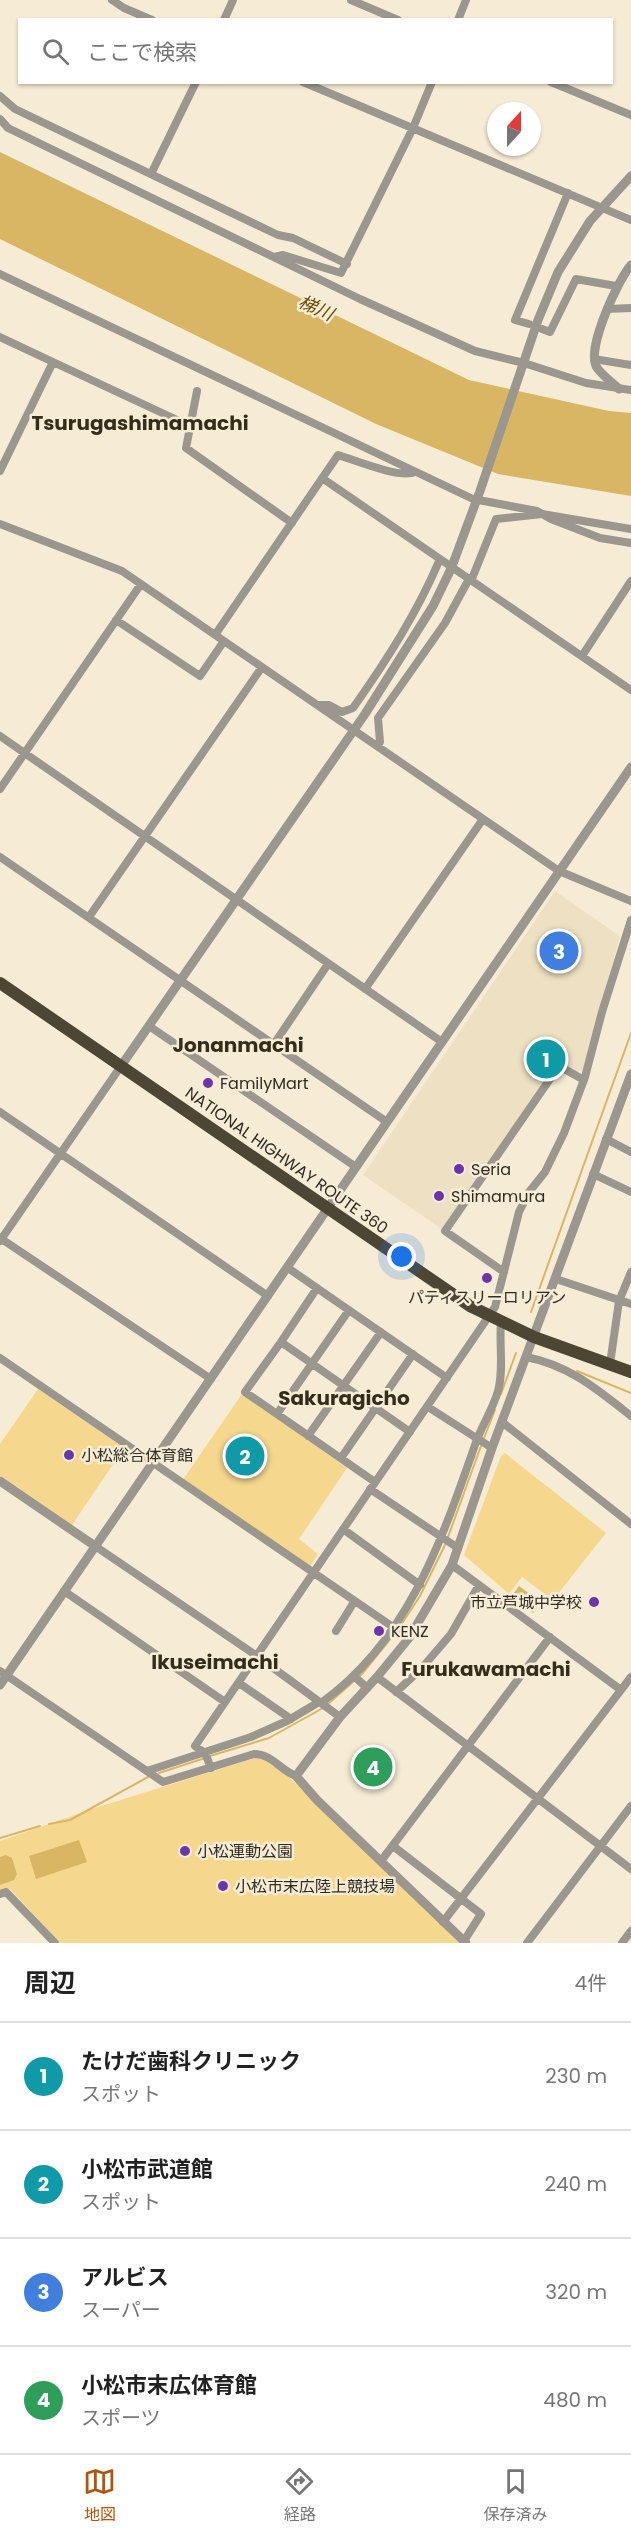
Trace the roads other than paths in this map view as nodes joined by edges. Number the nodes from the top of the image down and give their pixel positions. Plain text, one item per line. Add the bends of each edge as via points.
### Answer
1 (112, 0) edge
2 (233, 0) edge
3 (351, 0) edge
4 (466, 0) edge
5 (147, 18) edge
6 (225, 18) edge
7 (393, 18) edge
8 (459, 18) edge
9 (195, 84) edge
10 (308, 84) edge
11 (431, 84) edge
12 (556, 84) edge
13 (0, 96) edge
14 (631, 116) edge
15 (0, 119) edge
16 (413, 128) junction
17 (151, 174) junction
18 (631, 176) edge
19 (568, 193) junction
20 (602, 208) junction
21 (631, 220) edge
22 (274, 256) junction
23 (347, 264) junction
24 (631, 265) edge
25 (0, 274) edge
26 (616, 286) junction
27 (631, 308) edge
28 (607, 309) junction
29 (529, 324) dead end
30 (542, 329) dead end
31 (0, 337) edge
32 (594, 359) junction
33 (53, 362) junction
34 (631, 365) edge
35 (522, 367) junction
36 (619, 389) junction
37 (631, 390) edge
38 (197, 391) dead end
39 (190, 426) junction
40 (0, 471) edge
41 (415, 472) junction
42 (322, 478) junction
43 (479, 496) junction
44 (542, 514) junction
45 (292, 523) junction
46 (0, 524) edge
47 (631, 529) edge
48 (631, 543) edge
49 (440, 559) junction
50 (470, 580) junction
51 (631, 581) edge
52 (141, 584) junction
53 (116, 620) junction
54 (215, 634) junction
55 (224, 641) junction
56 (582, 656) junction
57 (262, 667) junction
58 (631, 690) edge
59 (318, 705) junction
60 (353, 729) junction
61 (0, 736) edge
62 (377, 746) junction
63 (25, 753) junction
64 (631, 767) edge
65 (0, 789) edge
66 (483, 819) junction
67 (145, 837) junction
68 (0, 857) edge
69 (559, 872) junction
70 (235, 900) junction
71 (631, 901) edge
72 (89, 918) junction
73 (631, 920) edge
74 (328, 964) junction
75 (180, 980) junction
76 (0, 983) edge
77 (365, 989) junction
78 (149, 1026) junction
79 (442, 1042) junction
80 (274, 1044) junction
81 (121, 1066) junction
82 (631, 1074) edge
83 (584, 1080) junction
84 (0, 1112) edge
85 (387, 1122) junction
86 (606, 1139) junction
87 (631, 1152) edge
88 (60, 1153) junction
89 (356, 1167) junction
90 (593, 1174) junction
91 (631, 1192) edge
92 (328, 1208) junction
93 (0, 1239) edge
94 (288, 1268) junction
95 (504, 1272) junction
96 (631, 1272) edge
97 (556, 1279) junction
98 (317, 1288) junction
99 (268, 1296) junction
100 (619, 1301) junction
101 (631, 1304) edge
102 (349, 1310) junction
103 (489, 1317) junction
104 (501, 1322) junction
105 (381, 1332) junction
106 (534, 1337) junction
107 (281, 1342) junction
108 (413, 1354) junction
109 (526, 1357) junction
110 (0, 1358) edge
111 (312, 1363) junction
112 (610, 1364) junction
113 (631, 1372) edge
114 (447, 1378) junction
115 (211, 1379) junction
116 (344, 1385) junction
117 (428, 1407) junction
118 (376, 1408) junction
119 (277, 1414) junction
120 (631, 1416) edge
121 (502, 1422) junction
122 (410, 1432) junction
123 (308, 1436) junction
124 (477, 1439) junction
125 (492, 1448) junction
126 (341, 1458) junction
127 (153, 1463) junction
128 (0, 1481) edge
129 (372, 1486) junction
130 (631, 1524) edge
131 (342, 1530) junction
132 (442, 1537) junction
133 (95, 1546) junction
134 (458, 1548) junction
135 (452, 1564) junction
136 (313, 1574) junction
137 (420, 1585) junction
138 (479, 1585) junction
139 (64, 1592) junction
140 (354, 1602) junction
141 (394, 1628) junction
142 (336, 1630) dead end
143 (550, 1637) junction
144 (409, 1638) junction
145 (257, 1656) junction
146 (3, 1674) edge
147 (377, 1677) junction
148 (631, 1677) edge
149 (359, 1680) junction
150 (239, 1683) junction
151 (0, 1685) edge
152 (621, 1690) junction
153 (396, 1692) junction
154 (225, 1702) junction
155 (320, 1702) junction
156 (340, 1717) junction
157 (291, 1719) junction
158 (468, 1747) junction
159 (208, 1759) junction
160 (147, 1771) junction
161 (296, 1776) junction
162 (539, 1800) junction
163 (631, 1806) edge
164 (393, 1846) junction
165 (601, 1847) junction
166 (381, 1861) junction
167 (631, 1869) edge
168 (0, 1894) edge
169 (462, 1899) junction
170 (443, 1922) junction
171 (631, 1931) edge
172 (465, 1942) edge
173 (55, 1943) edge
174 (527, 1943) edge
175 (622, 1943) edge

1 - 5 street
2 - 6 street
3 - 7 street
4 - 8 street
9 - 17 street
10 - 16 street
11 - 16 street
12 - 14 street
13 - 17 street via 15,109
15 - 22 street via 8,128
16 - 19 street
16 - 23 street
17 - 23 street
18 - 20 street
19 - 20 street
19 - 29 street via 515,320
20 - 21 street
20 - 35 street via 558,272
22 - 23 street via 283,255 341,273
22 - 35 street via 404,319
24 - 26 street
25 - 41 street
26 - 28 street
26 - 30 street via 576,279 550,332
27 - 28 street
28 - 32 street
31 - 33 street
32 - 34 street
32 - 36 street via 596,367
33 - 39 street
33 - 40 street
35 - 36 street
35 - 43 street
36 - 37 street
38 - 39 street
39 - 45 street via 186,448
41 - 42 street via 380,468 338,455
41 - 43 street
42 - 45 street
42 - 49 street
43 - 44 street
43 - 60 street, bridge via 433,606
44 - 47 street
44 - 48 street via 600,538
44 - 50 street via 496,519
45 - 54 street
46 - 52 street via 122,571
49 - 50 street
49 - 59 street via 423,600 397,645 353,708 342,712 329,705
50 - 56 street
50 - 62 street via 378,718
51 - 56 street
52 - 53 street
52 - 54 street
53 - 55 street via 200,676
53 - 63 street
54 - 55 street
55 - 57 street
56 - 58 street
57 - 59 street
57 - 67 street
59 - 60 street
60 - 62 street
60 - 70 street
61 - 63 street
62 - 66 street
63 - 65 street
63 - 67 street
64 - 69 street
66 - 69 street
66 - 77 street
67 - 70 street
67 - 72 street
68 - 72 street
69 - 71 street
69 - 79 street
70 - 74 street
70 - 75 street
72 - 75 street
73 - 83 street
74 - 77 street
74 - 80 street
75 - 78 street
75 - 80 street
76 - 81 highway, NATIONAL HIGHWAY ROUTE 360
77 - 79 street
78 - 81 street
78 - 89 street
79 - 85 street
80 - 85 street
81 - 88 street
81 - 92 highway, NATIONAL HIGHWAY ROUTE 360
82 - 86 street
83 - 95 street via 545,1172 519,1212
83 - 95 street via 559,1066 445,1231
84 - 88 street
85 - 89 street
86 - 87 street
86 - 90 street
88 - 93 street
88 - 99 street
89 - 92 street
90 - 91 street
90 - 97 street
92 - 94 street
92 - 103 highway, NATIONAL HIGHWAY ROUTE 360
93 - 115 street
94 - 98 street
94 - 99 street
95 - 103 street
96 - 100 street
97 - 100 street
97 - 106 street
98 - 102 street
98 - 107 street
99 - 115 street
100 - 101 street
100 - 112 street
102 - 105 street
102 - 111 street
103 - 104 highway, NATIONAL HIGHWAY ROUTE 360
103 - 114 street
104 - 106 highway, NATIONAL HIGHWAY ROUTE 360
104 - 124 street via 498,1390
105 - 108 street
105 - 116 street
106 - 109 street
106 - 112 highway, NATIONAL HIGHWAY ROUTE 360
107 - 111 street
107 - 119 street via 245,1392
108 - 114 street
108 - 118 street
109 - 120 street via 566,1369
109 - 121 street
110 - 127 street
111 - 116 street
111 - 119 street
112 - 113 highway, NATIONAL HIGHWAY ROUTE 360
114 - 117 street
115 - 127 street
116 - 118 street
116 - 123 street
117 - 122 street
117 - 124 street
118 - 122 street
118 - 126 street
119 - 123 street
121 - 125 street
121 - 130 street
122 - 129 street
123 - 126 street
124 - 125 street
124 - 132 street
125 - 134 street
126 - 129 street
127 - 133 street
127 - 136 street
128 - 133 street
129 - 131 street
129 - 132 street
131 - 136 street
131 - 137 street
132 - 134 street
132 - 137 street
133 - 139 street
133 - 145 street
134 - 135 street
135 - 138 street
135 - 144 street
136 - 140 street
136 - 145 street
137 - 141 street
138 - 143 street
138 - 153 street via 452,1634
139 - 146 street
139 - 154 street
140 - 141 street
140 - 142 street
141 - 144 street
141 - 149 street
143 - 152 street
143 - 158 street
144 - 147 street
145 - 150 street
145 - 155 street
146 - 151 street
146 - 160 street
147 - 149 street
147 - 153 street
148 - 152 street
149 - 155 street
149 - 156 street
150 - 154 street
150 - 157 street
152 - 162 street
153 - 158 street
154 - 159 street via 195,1746
155 - 156 street
155 - 157 street
156 - 161 street
157 - 159 street
158 - 162 street
158 - 164 street
159 - 160 street
159 - 160 street via 163,1782
159 - 161 street via 264,1754
161 - 166 street
162 - 165 street
162 - 169 street
163 - 165 street
164 - 166 street
164 - 169 street
165 - 167 street
165 - 174 street
166 - 170 street
168 - 173 street via 6,1892
169 - 170 street
169 - 172 street via 481,1914
170 - 172 street
171 - 175 street

